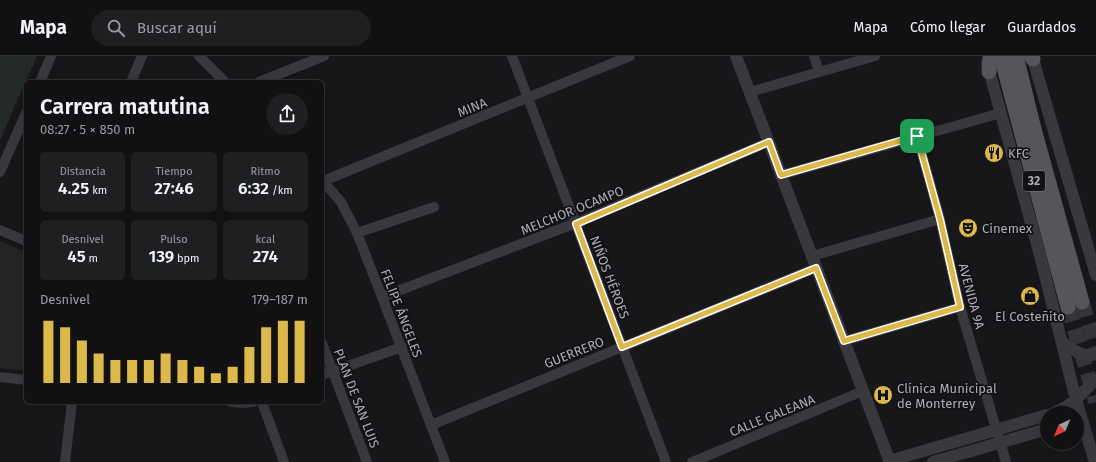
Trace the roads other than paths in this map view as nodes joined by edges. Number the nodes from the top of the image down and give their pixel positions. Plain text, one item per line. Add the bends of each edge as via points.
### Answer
1 (51, 56) edge
2 (142, 56) edge
3 (199, 56) edge
4 (324, 56) edge
5 (512, 56) edge
6 (630, 56) edge
7 (736, 56) edge
8 (814, 56) edge
9 (875, 56) edge
10 (984, 56) edge
11 (990, 56) edge
12 (1001, 56) edge
13 (1016, 56) edge
14 (1032, 57) edge
15 (818, 72) junction
16 (989, 72) junction
17 (41, 80) edge
18 (131, 80) edge
19 (221, 80) edge
20 (264, 80) edge
21 (750, 92) junction
22 (528, 98) junction
23 (1001, 113) junction
24 (24, 118) edge
25 (917, 136) junction
26 (769, 142) junction
27 (0, 172) edge
28 (781, 175) junction
29 (324, 179) edge
30 (324, 182) edge
31 (434, 207) dead end
32 (940, 219) junction
33 (576, 224) junction
34 (0, 230) edge
35 (357, 233) junction
36 (24, 240) edge
37 (812, 256) junction
38 (816, 268) junction
39 (1096, 275) edge
40 (382, 297) junction
41 (960, 307) junction
42 (844, 341) junction
43 (1062, 342) junction
44 (402, 347) junction
45 (622, 347) junction
46 (324, 348) edge
47 (1096, 354) edge
48 (333, 371) junction
49 (324, 375) edge
50 (0, 378) edge
51 (24, 380) edge
52 (1096, 380) edge
53 (863, 391) junction
54 (1076, 400) junction
55 (72, 404) edge
56 (263, 404) edge
57 (1068, 406) edge
58 (1077, 406) edge
59 (1040, 417) edge
60 (431, 425) junction
61 (1084, 427) edge
62 (996, 429) junction
63 (1096, 429) edge
64 (1040, 431) edge
65 (1084, 436) edge
66 (1001, 443) junction
67 (889, 461) edge
68 (65, 462) edge
69 (284, 462) edge
70 (367, 462) edge
71 (445, 462) edge
72 (666, 462) edge
73 (692, 462) edge
74 (933, 462) edge
75 (1006, 462) edge
76 (1095, 462) edge

1 - 17 street
2 - 18 street
3 - 19 street
4 - 20 street
5 - 22 street, NIÑOS HÉROES
6 - 22 street, MINA
7 - 21 street
8 - 15 street
9 - 15 street
10 - 16 street
11 - 16 main road
12 - 13 main road, 32 via 1075,304
14 - 39 street
15 - 21 street
16 - 23 street
21 - 26 street
22 - 29 street, MINA
22 - 33 street, NIÑOS HÉROES
23 - 25 street
23 - 43 street
24 - 27 street
25 - 28 street
25 - 32 street, AVENIDA 9A
26 - 28 street
26 - 33 street, MELCHOR OCAMPO
28 - 37 street
30 - 35 street, FELIPE ÁNGELES via 341,202
31 - 35 street
32 - 37 street
32 - 41 street, AVENIDA 9A
33 - 40 street, MELCHOR OCAMPO
33 - 45 street, NIÑOS HÉROES
34 - 36 street
35 - 40 street, FELIPE ÁNGELES
37 - 38 street
38 - 42 street
38 - 45 street, GUERRERO
40 - 44 street, FELIPE ÁNGELES
41 - 42 street
41 - 62 street, AVENIDA 9A
42 - 53 street
43 - 47 street via 1079,354
43 - 54 street
44 - 48 street
44 - 60 street, FELIPE ÁNGELES
45 - 60 street, GUERRERO
45 - 72 street, NIÑOS HÉROES
46 - 48 street, PLAN DE SAN LUIS
48 - 49 street
48 - 70 street, PLAN DE SAN LUIS
50 - 51 street
52 - 54 street
53 - 67 street
53 - 73 street, CALLE GALEANA
54 - 57 street
54 - 58 street
55 - 68 street
56 - 69 street
59 - 62 street
60 - 71 street, FELIPE ÁNGELES
61 - 63 street
62 - 66 street, AVENIDA 9A
62 - 67 street
64 - 66 street
65 - 76 street
66 - 74 street
66 - 75 street, AVENIDA 9A

